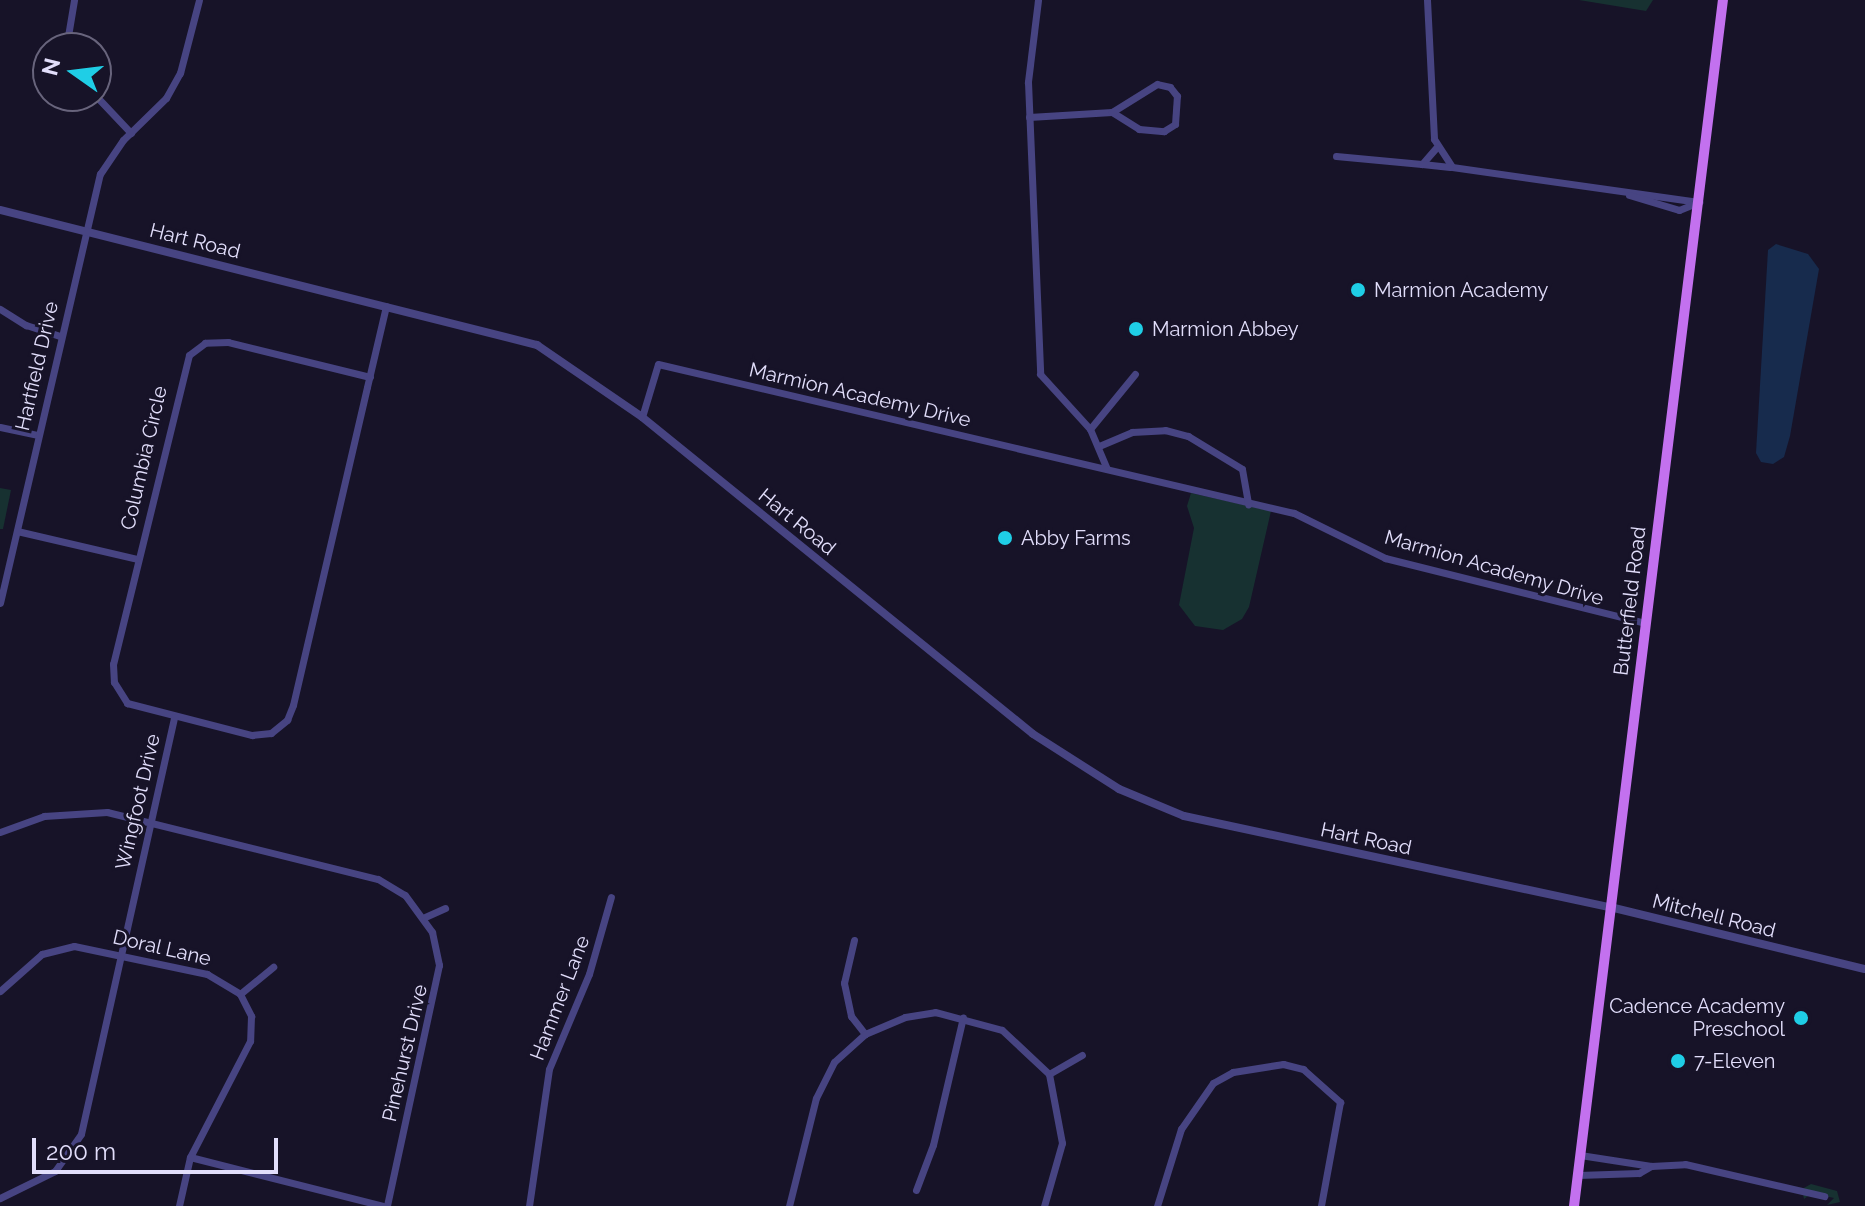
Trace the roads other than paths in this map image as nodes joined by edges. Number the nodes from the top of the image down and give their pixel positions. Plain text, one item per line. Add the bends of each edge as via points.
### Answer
1 (74, 0) edge
2 (199, 0) edge
3 (1038, 0) edge
4 (1427, 0) edge
5 (1723, 0) edge
6 (69, 32) edge
7 (111, 112) edge
8 (1112, 112) junction
9 (1029, 117) junction
10 (131, 133) junction
11 (1436, 148) junction
12 (1336, 156) dead end
13 (1422, 164) junction
14 (1452, 167) junction
15 (1623, 192) junction
16 (1699, 202) junction
17 (0, 210) edge
18 (84, 230) junction
19 (386, 306) junction
20 (0, 309) edge
21 (60, 336) junction
22 (1135, 374) dead end
23 (370, 377) junction
24 (642, 417) junction
25 (0, 427) edge
26 (1090, 429) junction
27 (38, 435) junction
28 (1099, 446) junction
29 (1107, 469) junction
30 (1248, 504) junction
31 (17, 531) junction
32 (137, 559) junction
33 (0, 603) edge
34 (1646, 623) junction
35 (174, 717) junction
36 (150, 822) junction
37 (1, 829) edge
38 (1555, 895) joint
39 (611, 897) dead end
40 (1610, 907) junction
41 (445, 908) dead end
42 (425, 917) junction
43 (854, 940) dead end
44 (121, 954) junction
45 (273, 967) dead end
46 (1865, 969) edge
47 (0, 991) edge
48 (240, 994) junction
49 (963, 1017) junction
50 (865, 1034) junction
51 (1082, 1055) dead end
52 (1049, 1074) junction
53 (1580, 1155) junction
54 (190, 1157) junction
55 (1651, 1166) junction
56 (1578, 1175) junction
57 (916, 1190) dead end
58 (1824, 1196) dead end
59 (0, 1198) edge
60 (179, 1206) edge
61 (385, 1206) edge
62 (529, 1206) edge
63 (789, 1206) edge
64 (1044, 1206) edge
65 (1157, 1206) edge
66 (1321, 1206) edge
67 (1574, 1206) edge

1 - 6 street
2 - 10 street, Hartfield Drive via 180,73 166,98
3 - 9 street via 1029,59
4 - 11 street
5 - 16 main road, Butterfield Road
7 - 10 street
8 - 8 street via 1153,133 1175,124 1179,104 1170,87 1157,84
8 - 9 street
9 - 26 street via 1040,374
10 - 18 street, Hartfield Drive via 100,174
11 - 13 street
11 - 14 street
12 - 13 street
13 - 14 street
14 - 15 street
15 - 16 street
15 - 16 street via 1650,205 1679,210
16 - 34 main road, Butterfield Road
17 - 18 street, Hart Road
18 - 19 street, Hart Road
18 - 21 street, Hartfield Drive
19 - 23 street, Wingfoot Drive
19 - 24 street, Hart Road via 537,345
20 - 21 street
21 - 27 street, Hartfield Drive
22 - 26 street
23 - 32 street, Columbia Circle via 228,342 196,348 181,373
23 - 35 street, Wingfoot Drive via 287,720 271,733 252,735
24 - 29 street, Marmion Academy Drive via 658,364
24 - 38 street, Hart Road via 1033,734 1119,789 1184,816
25 - 27 street
26 - 28 street
27 - 31 street, Hartfield Drive
28 - 29 street
28 - 30 street via 1132,432 1165,430 1188,436 1242,469
29 - 30 street, Marmion Academy Drive
30 - 34 street, Marmion Academy Drive via 1294,513 1385,558
31 - 32 street
31 - 33 street, Hartfield Drive
32 - 35 street, Columbia Circle via 113,664 114,682 132,707
34 - 40 main road, Butterfield Road
35 - 36 street, Wingfoot Drive
36 - 37 street, Pinehurst Drive via 75,812
36 - 42 street, Pinehurst Drive via 378,879 405,895
36 - 44 street, Wingfoot Drive
38 - 40 street, Mitchell Road
39 - 62 street, Hammer Lane via 589,974 549,1069
40 - 46 street, Mitchell Road
40 - 53 main road, Butterfield Road
41 - 42 street
42 - 61 street, Pinehurst Drive via 437,948 438,983
43 - 50 street via 844,983 851,1016
44 - 47 street, Doral Lane via 74,946 51,950 31,960
44 - 48 street, Doral Lane via 216,976
44 - 59 street, Wingfoot Drive via 75,1148 55,1171
45 - 48 street
48 - 54 street via 251,1016 250,1041
49 - 50 street via 935,1012 905,1017
49 - 52 street via 1002,1030
49 - 57 street via 933,1145
50 - 63 street via 834,1062 816,1098
51 - 52 street
52 - 64 street via 1062,1143
53 - 55 street
53 - 56 main road, Butterfield Road
54 - 60 street
54 - 61 street
55 - 56 street via 1639,1173
55 - 58 street via 1685,1164
56 - 67 main road, Butterfield Road
65 - 66 street via 1181,1129 1213,1083 1233,1072 1283,1064 1303,1069 1340,1102

